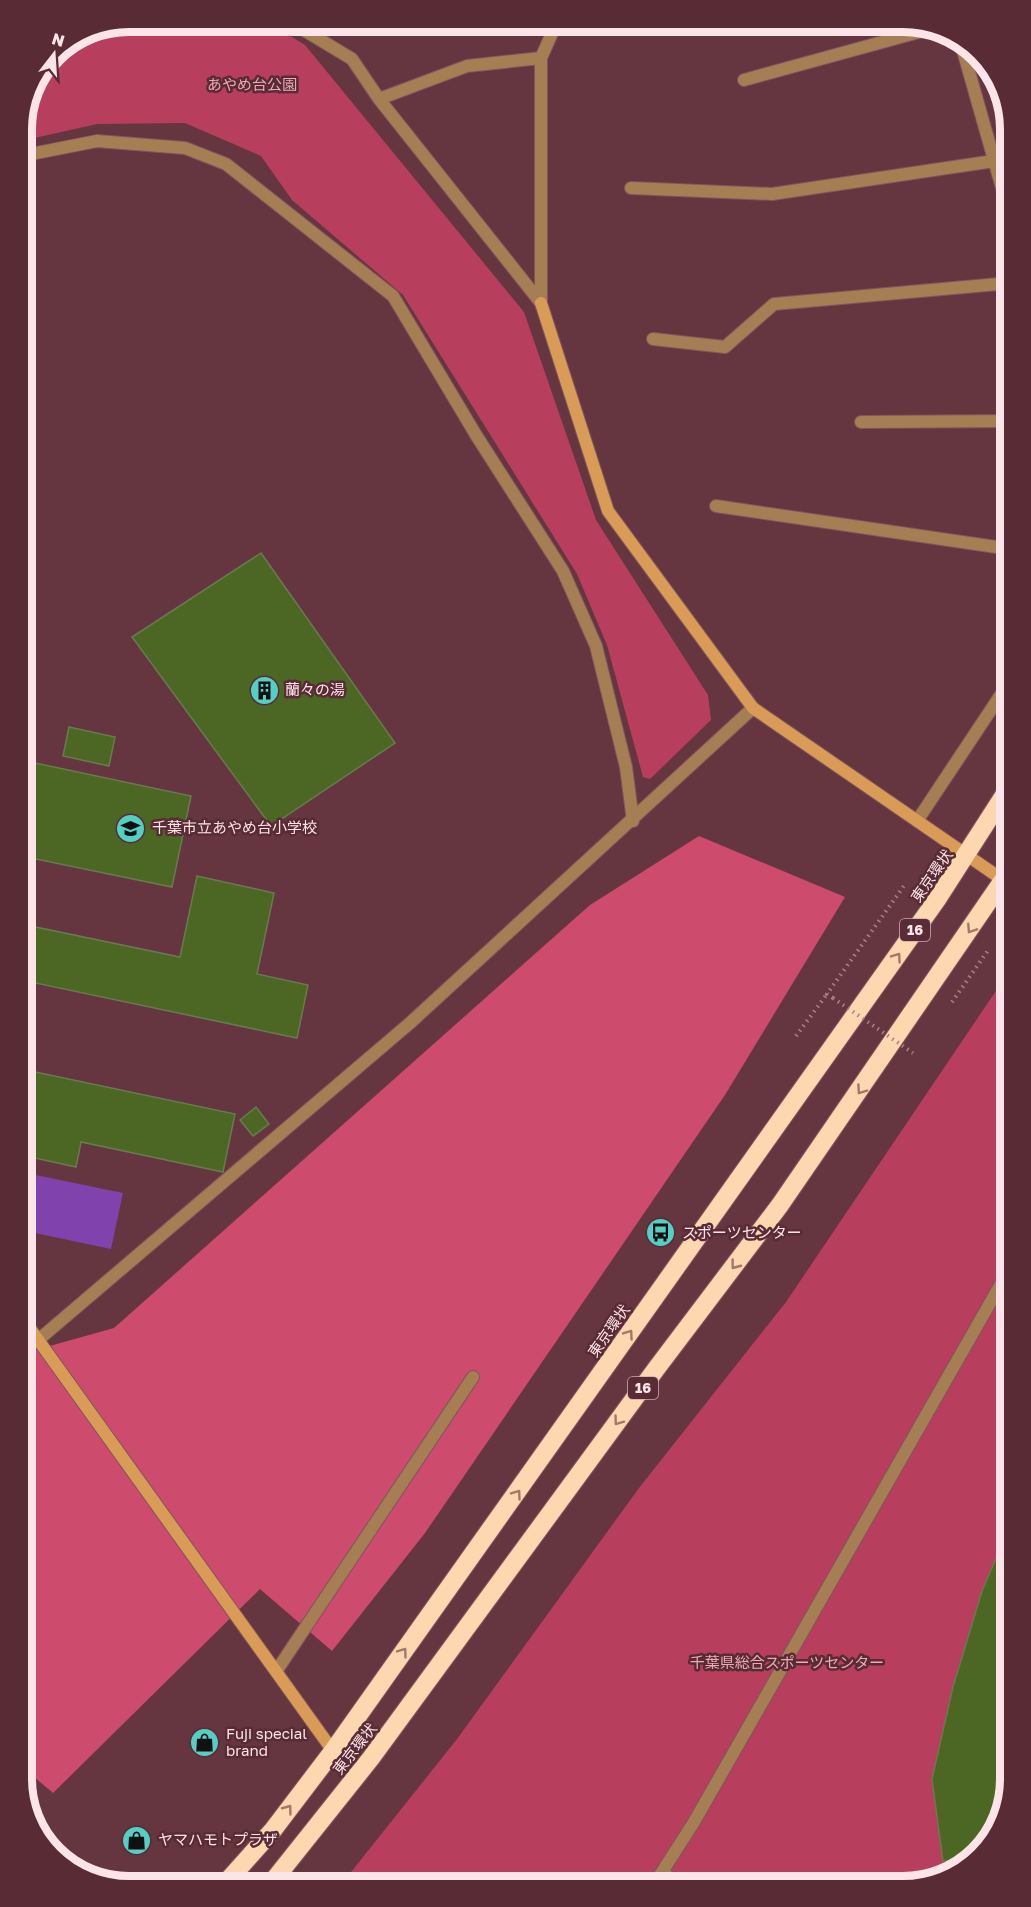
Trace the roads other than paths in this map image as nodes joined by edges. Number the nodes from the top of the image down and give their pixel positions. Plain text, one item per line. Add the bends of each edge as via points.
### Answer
1 (307, 32) edge
2 (553, 32) edge
3 (916, 33) edge
4 (964, 54) edge
5 (541, 58) junction
6 (744, 81) dead end
7 (379, 99) junction
8 (32, 154) edge
9 (994, 161) junction
10 (1000, 182) edge
11 (631, 188) dead end
12 (1000, 284) edge
13 (541, 303) junction
14 (653, 339) dead end
15 (861, 422) dead end
16 (1000, 422) edge
17 (716, 506) dead end
18 (1000, 548) edge
19 (1000, 696) edge
20 (753, 708) junction
21 (1000, 803) edge
22 (633, 821) junction
23 (917, 821) junction
24 (968, 856) junction
25 (1000, 874) edge
26 (1000, 889) edge
27 (1000, 1285) edge
28 (32, 1332) edge
29 (38, 1341) junction
30 (473, 1377) dead end
31 (277, 1670) junction
32 (333, 1751) junction
33 (663, 1873) junction
34 (233, 1875) edge
35 (278, 1875) edge
36 (661, 1876) edge
37 (667, 1876) edge

1 - 7 street via 352,59
2 - 5 street
3 - 6 street
4 - 9 street
5 - 7 street via 467,66
5 - 13 street
7 - 13 street
8 - 22 street via 97,141 184,148 226,164 393,296 563,571 596,646 626,767
9 - 10 street
9 - 11 street via 772,194
12 - 14 street via 774,304 725,347
13 - 20 street via 608,511
15 - 16 street
17 - 18 street
19 - 23 street
20 - 22 street
20 - 23 street
21 - 24 highway, 東京環状 / 16
22 - 29 street via 410,1023
23 - 24 street
24 - 25 street
32 -> 24 highway, 東京環状 / 16
26 -> 35 highway, 東京環状 / 16 via 780,1205 371,1758
27 - 33 street
28 - 29 street
29 - 31 street
30 - 31 street
31 - 32 street
34 -> 32 highway, 東京環状 / 16
33 - 36 street
33 - 37 street

